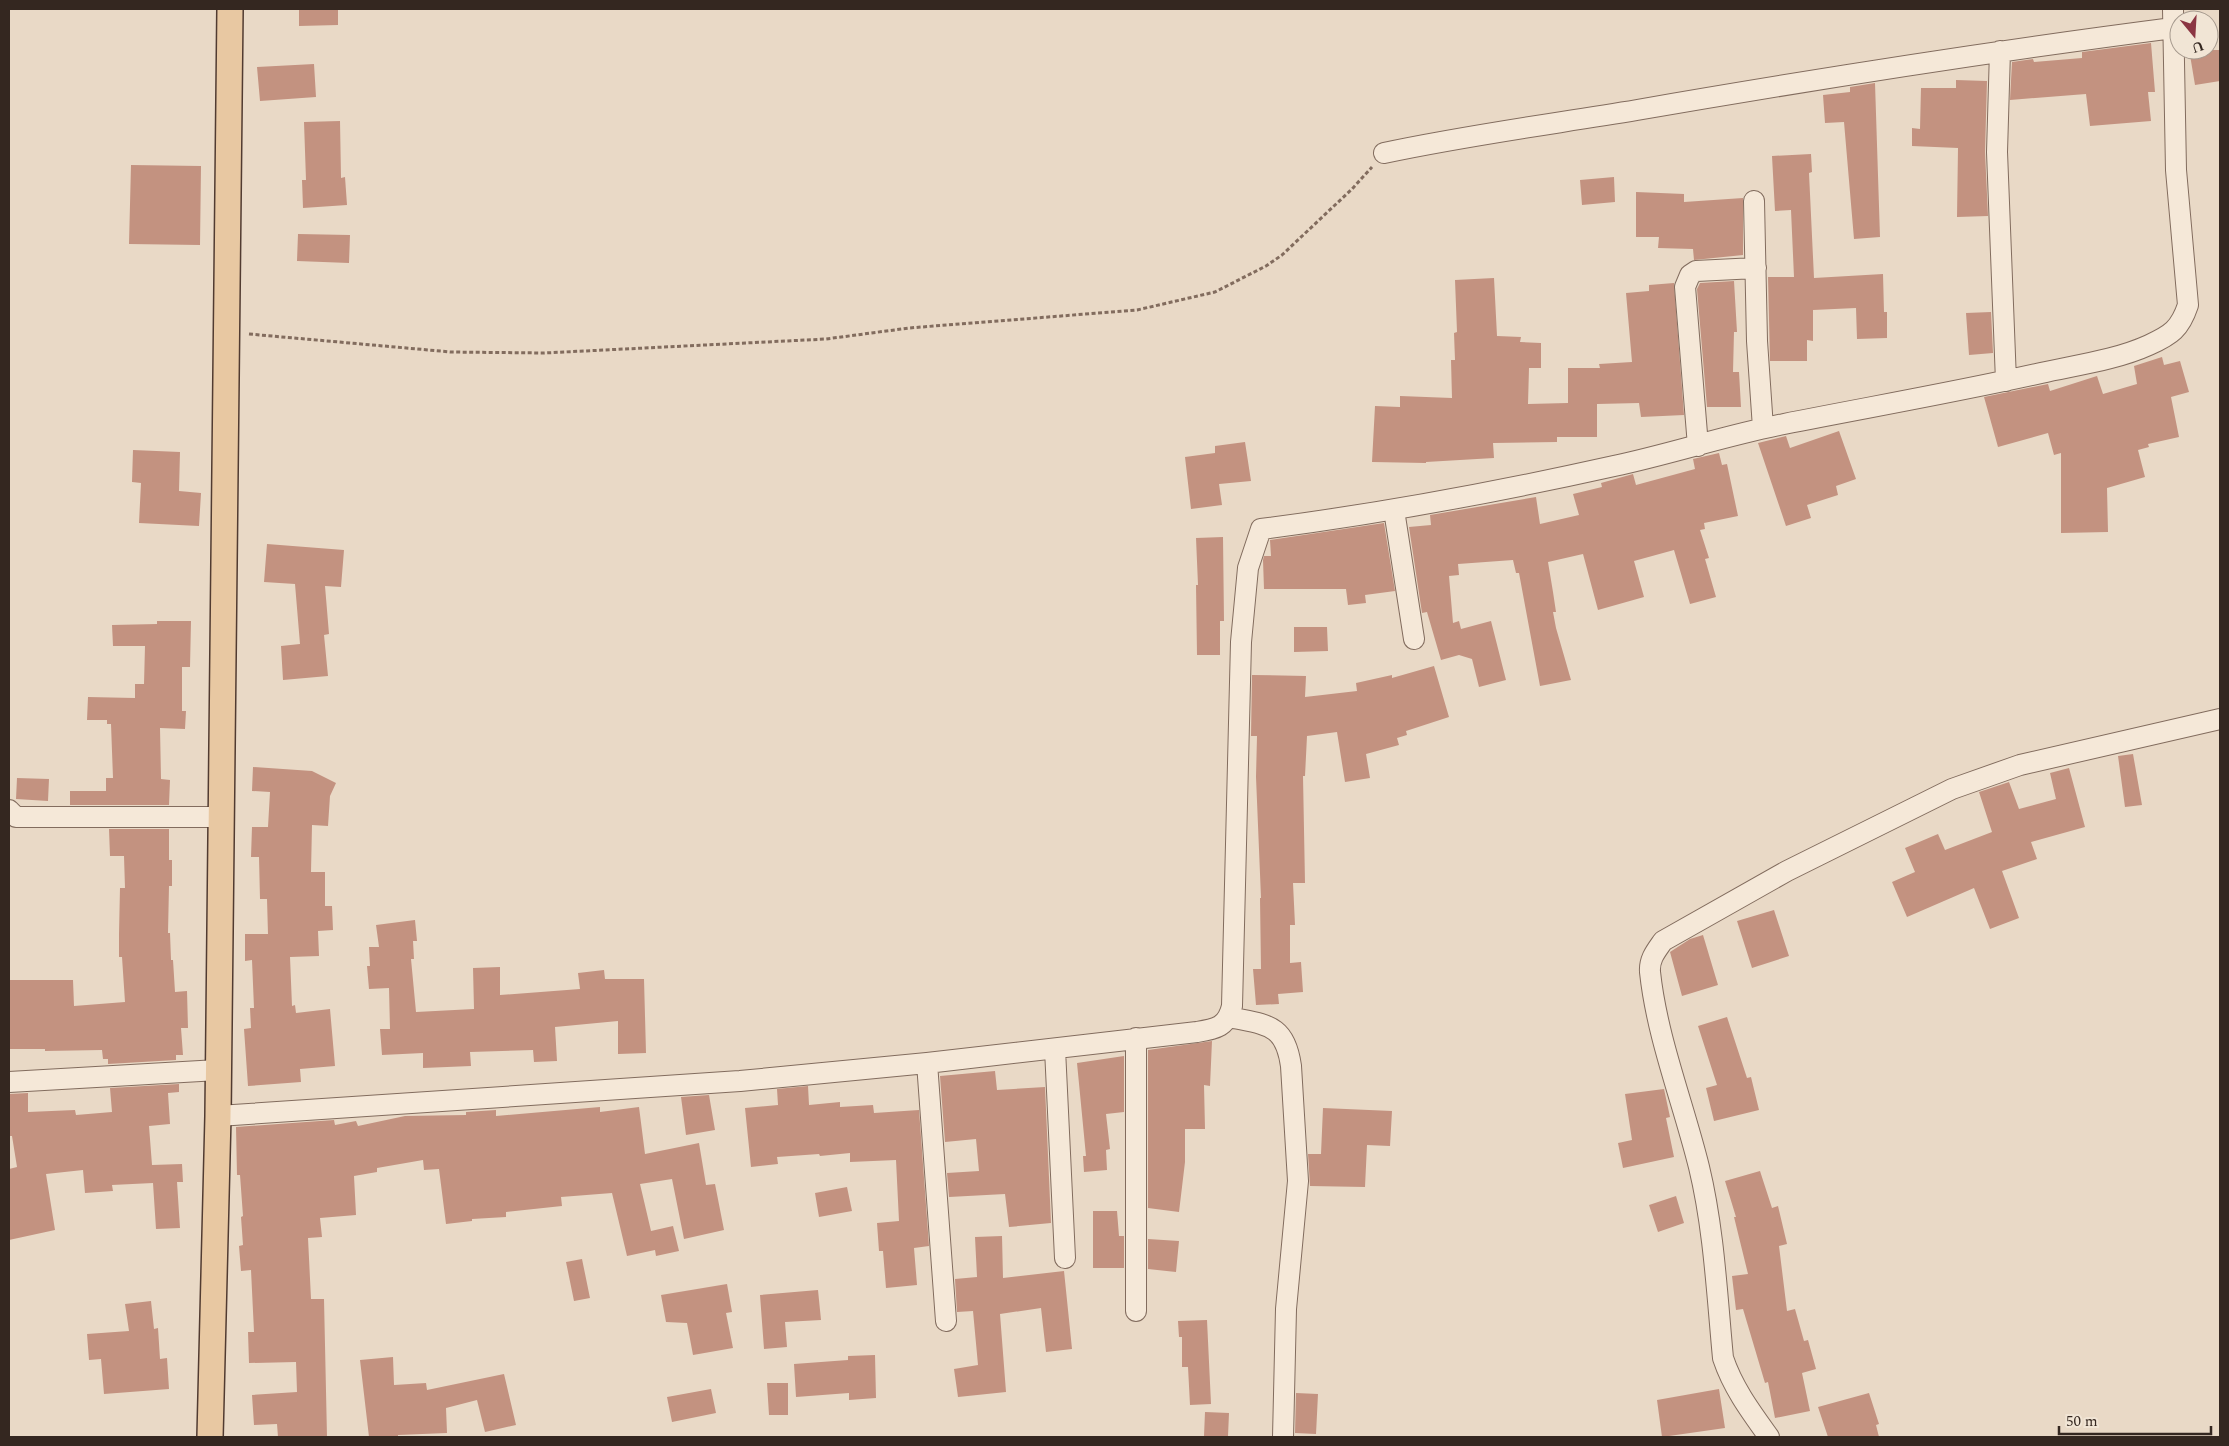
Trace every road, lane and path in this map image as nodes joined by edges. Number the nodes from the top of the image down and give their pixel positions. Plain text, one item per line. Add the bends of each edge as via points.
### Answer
1 (230, 9) edge
2 (2169, 19) edge
3 (2000, 51) junction
4 (2174, 60) edge
5 (1384, 153) joint
6 (1754, 201) dead end
7 (1756, 268) junction
8 (227, 332) junction
9 (2006, 381) junction
10 (1763, 428) junction
11 (1698, 446) junction
12 (1394, 510) junction
13 (1414, 639) dead end
14 (2220, 719) edge
15 (9, 810) edge
16 (221, 817) junction
17 (1229, 1017) junction
18 (1136, 1038) junction
19 (1055, 1049) junction
20 (927, 1063) junction
21 (218, 1070) junction
22 (9, 1082) edge
23 (218, 1116) junction
24 (1064, 1258) dead end
25 (1136, 1311) dead end
26 (946, 1321) dead end
27 (210, 1437) edge
28 (1283, 1437) edge
29 (1769, 1437) edge

1 - 8 main road
2 - 3 street
3 - 5 street via 1452,139
3 - 9 street via 1997,152
4 - 9 street via 2176,170 2188,305 2182,322 2173,332 2148,345 2104,359
5 - 8 path via 1352,189 1266,266 1215,292 1137,310 909,328 826,339 544,353 451,352
6 - 7 street
7 - 10 street
7 - 11 street via 1696,271 1687,280
8 - 16 main road
9 - 10 street
10 - 11 street
11 - 12 street
12 - 13 street
12 - 17 street via 1261,529 1248,568 1241,642
14 - 29 street via 2020,765 1952,789 1787,871 1663,941 1652,956 1650,970 1656,1007 1707,1204 1723,1358 1739,1395
15 - 16 street via 16,817
16 - 21 main road
17 - 18 street via 1212,1029
17 - 28 street via 1274,1030 1284,1038 1289,1050 1298,1181 1286,1309
18 - 19 street
18 - 25 street
19 - 20 street
19 - 24 street
20 - 23 street via 730,1082
20 - 26 street
21 - 22 street
21 - 23 main road
23 - 27 main road

